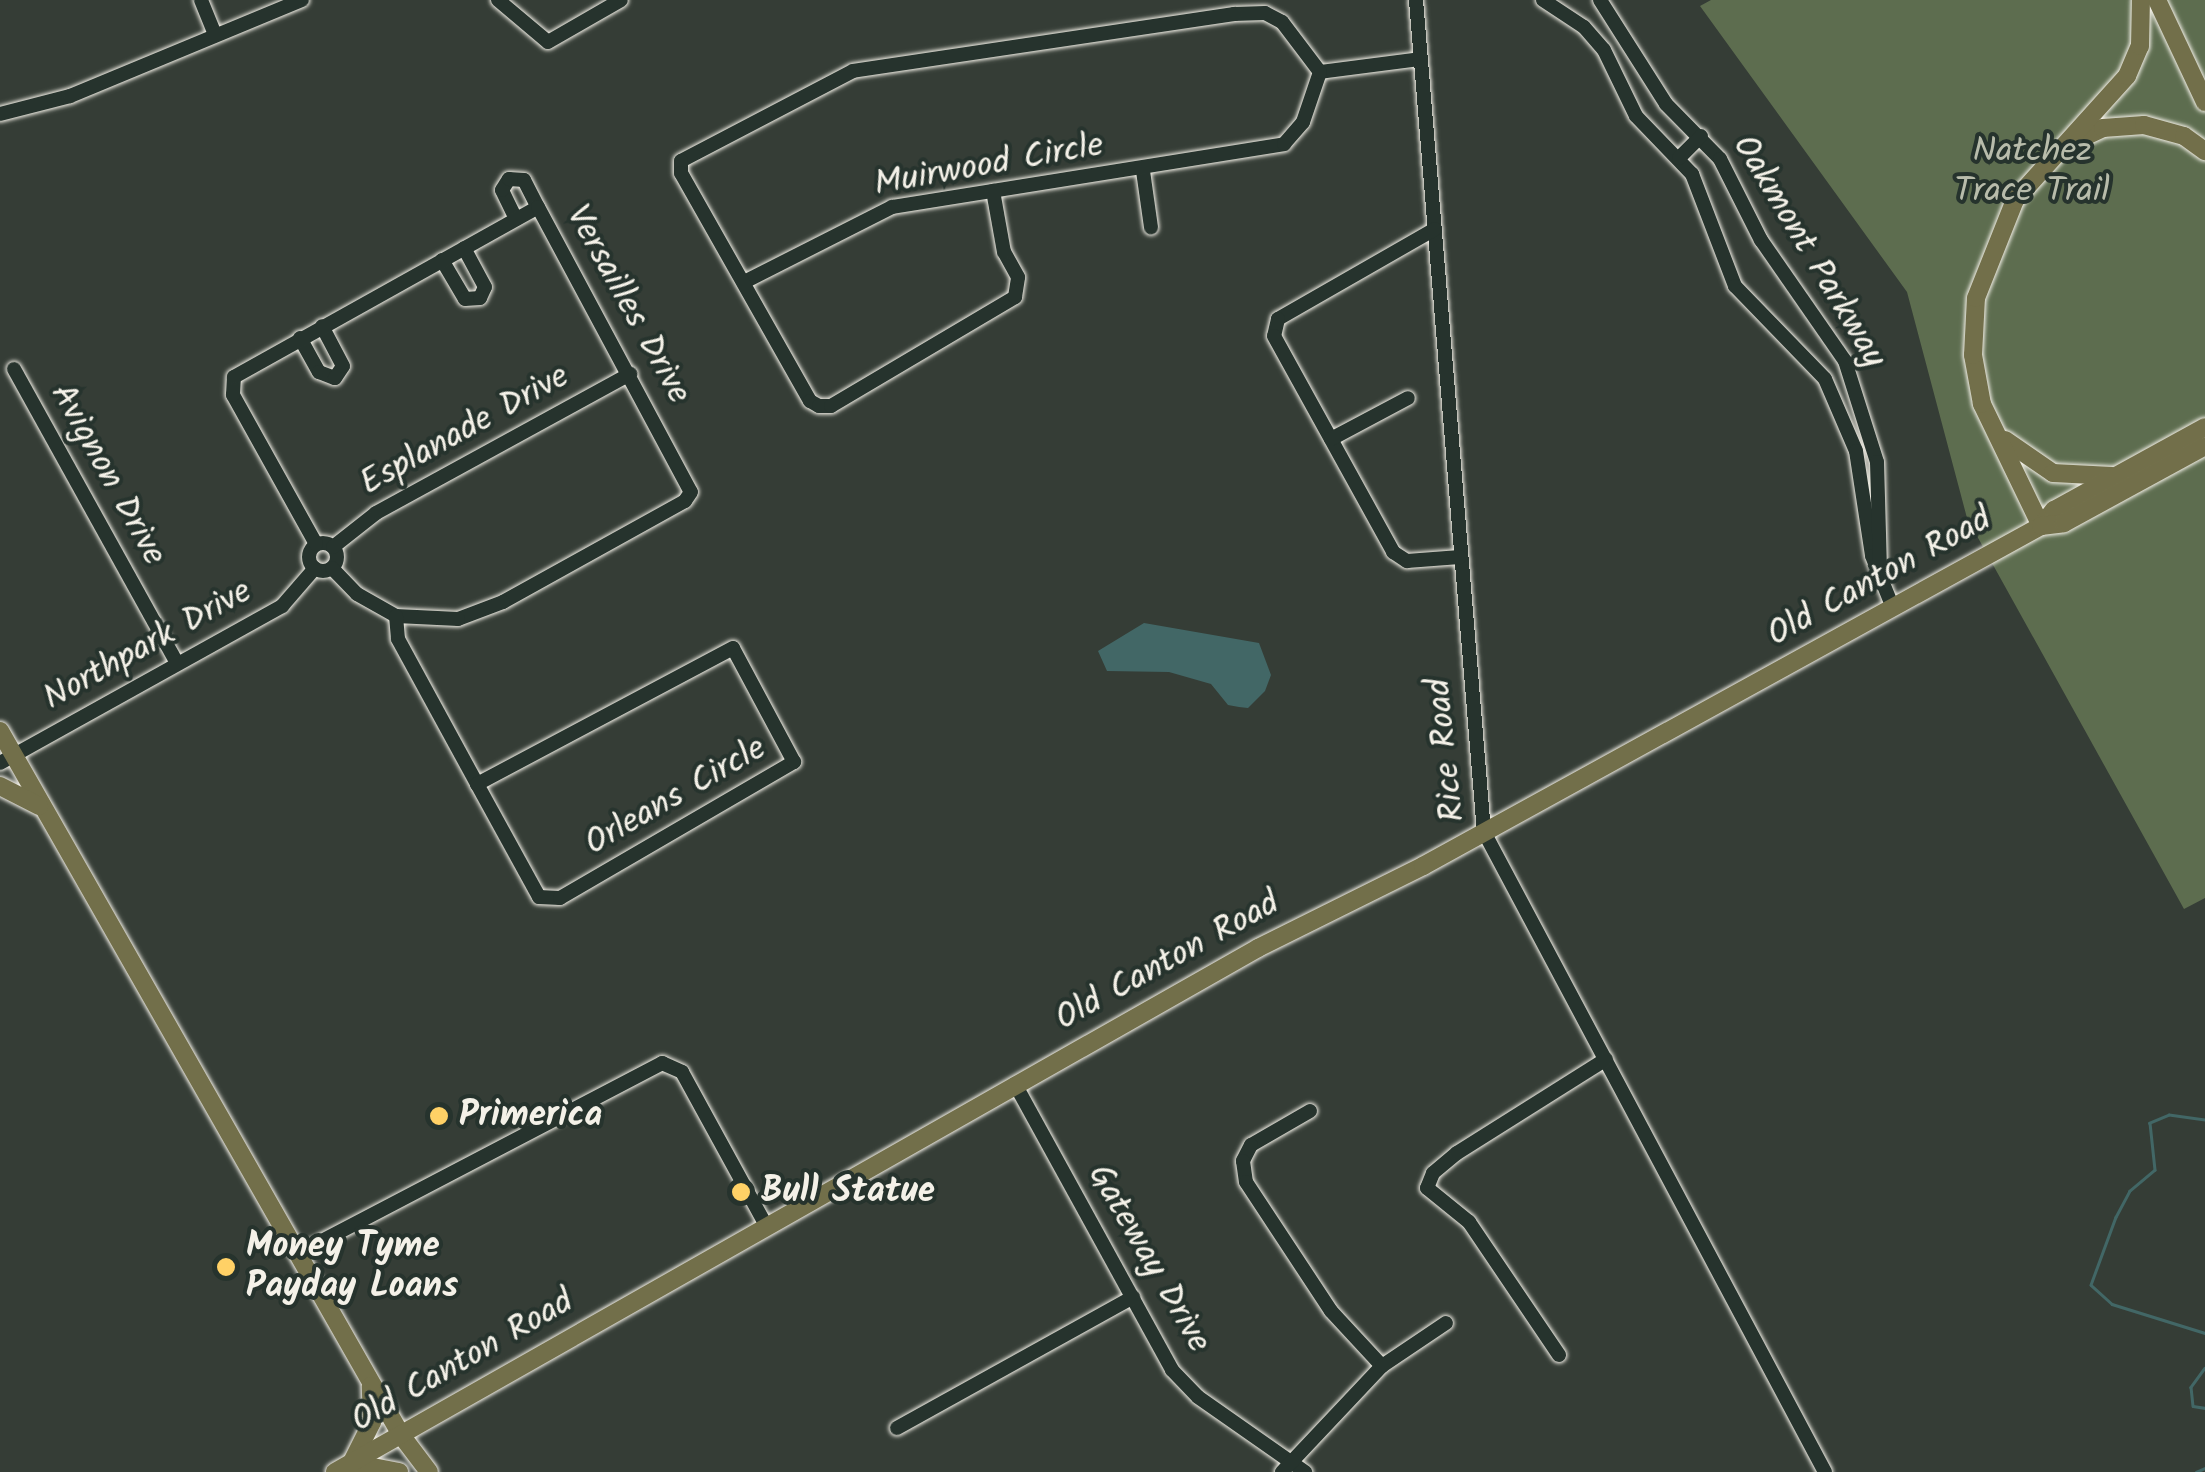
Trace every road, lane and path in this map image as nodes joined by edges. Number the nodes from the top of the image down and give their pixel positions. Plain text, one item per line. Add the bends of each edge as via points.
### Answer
1 (202, 0) edge
2 (302, 0) edge
3 (498, 0) edge
4 (621, 0) edge
5 (1416, 0) edge
6 (1543, 0) edge
7 (1600, 0) edge
8 (2142, 0) edge
9 (2157, 0) edge
10 (216, 35) junction
11 (1420, 58) junction
12 (1320, 72) junction
13 (2205, 102) edge
14 (0, 114) edge
15 (1701, 136) junction
16 (2059, 149) junction
17 (2205, 151) edge
18 (1679, 158) junction
19 (1143, 171) junction
20 (992, 192) junction
21 (538, 207) junction
22 (516, 219) junction
23 (1151, 227) dead end
24 (1435, 229) junction
25 (464, 248) junction
26 (442, 260) junction
27 (746, 280) junction
28 (322, 326) junction
29 (300, 338) junction
30 (14, 368) dead end
31 (630, 374) junction
32 (1857, 390) junction
33 (1408, 398) dead end
34 (1836, 399) junction
35 (1987, 417) junction
36 (2205, 426) edge
37 (1330, 439) junction
38 (2205, 446) edge
39 (1878, 466) junction
40 (1860, 470) junction
41 (2117, 475) junction
42 (2041, 526) junction
43 (316, 544) junction
44 (334, 547) junction
45 (1460, 557) junction
46 (315, 568) junction
47 (332, 568) junction
48 (1880, 570) junction
49 (1893, 608) junction
50 (396, 616) junction
51 (178, 663) junction
52 (0, 732) edge
53 (7, 760) edge
54 (477, 784) junction
55 (0, 786) edge
56 (44, 810) junction
57 (1484, 832) junction
58 (1606, 1059) junction
59 (1016, 1084) junction
60 (1310, 1111) dead end
61 (767, 1227) junction
62 (298, 1253) junction
63 (1133, 1297) junction
64 (1446, 1323) dead end
65 (1559, 1355) dead end
66 (1382, 1366) junction
67 (371, 1380) junction
68 (898, 1428) dead end
69 (401, 1435) junction
70 (1285, 1467) edge
71 (343, 1468) edge
72 (400, 1472) edge
73 (408, 1472) edge
74 (429, 1472) edge
75 (1305, 1472) edge
76 (1825, 1472) edge

1 - 10 street
2 - 10 street
3 - 4 street via 548,42
5 - 11 street, Rice Road
6 - 18 street, Oakmont Parkway via 1595,38 1636,116
7 - 15 street, Oakmont Parkway via 1666,104
8 - 16 main road via 2140,46 2127,76
9 - 13 main road
10 - 14 street via 70,96
11 - 12 street
11 - 24 street, Rice Road
12 - 19 street, Muirwood Circle via 1304,122 1284,144
12 - 27 street via 1293,33 1264,13 872,68 824,81 681,161 681,173
15 - 18 street
15 - 32 street, Oakmont Parkway via 1728,172 1761,240 1834,340
16 - 17 main road via 2092,131 2130,125 2170,131
16 - 35 main road via 2006,215 1980,282 1974,355
18 - 34 street, Oakmont Parkway via 1700,190 1713,242 1735,286 1803,350
19 - 20 street, Muirwood Circle
19 - 23 street
20 - 27 street, Muirwood Circle via 892,207
20 - 27 street via 1000,240 1021,289 1015,297 831,406 810,401
21 - 22 street, Versailles Drive
21 - 22 street via 524,180 509,179 502,190
21 - 31 street, Versailles Drive
22 - 25 street, Versailles Drive
24 - 37 street via 1278,319 1274,336
24 - 45 street, Rice Road
25 - 26 street, Versailles Drive
25 - 26 street via 485,287 480,298 464,299
26 - 28 street, Versailles Drive
28 - 29 street, Versailles Drive
28 - 29 street via 342,366 335,378 319,372
29 - 43 street, Versailles Drive via 239,372 230,387
30 - 51 street, Avignon Drive
31 - 44 street, Esplanade Drive via 376,513
31 - 50 street, Versailles Drive via 690,481 685,501 474,616 430,622
32 - 34 street
32 - 39 street, Oakmont Parkway
33 - 37 street
34 - 40 street, Oakmont Parkway
35 - 41 main road via 2013,449 2042,469 2073,478
35 - 42 main road
36 - 41 main road, Old Canton Road
37 - 45 street via 1393,552 1407,561
38 - 42 main road, Old Canton Road via 2064,523
39 - 40 street
39 - 48 street, Oakmont Parkway
40 - 48 street, Oakmont Parkway
41 - 42 main road, Old Canton Road via 2054,510
42 - 49 main road, Old Canton Road
43 - 44 street
43 - 46 street via 310,555
44 - 47 street
45 - 57 street, Rice Road
46 - 47 street
46 - 51 street, Northpark Drive via 282,606
47 - 50 street, Versailles Drive via 357,594
48 - 49 street, Oakmont Parkway
49 - 57 main road, Old Canton Road
50 - 54 street, Orleans Circle via 398,639
51 - 53 street, Northpark Drive
52 - 53 main road
53 - 56 main road
54 - 54 street, Orleans Circle via 547,900 794,762 733,648
55 - 56 main road
56 - 62 main road
57 - 58 street, Rice Road
57 - 59 main road, Old Canton Road
58 - 65 street via 1456,1152 1432,1172 1427,1188 1440,1192 1469,1222
58 - 76 street, Rice Road
59 - 61 main road, Old Canton Road
59 - 63 street, Gateway Drive
60 - 66 street via 1250,1145 1243,1160 1246,1182 1281,1244
61 - 62 street via 682,1072 662,1063
61 - 69 main road, Old Canton Road
62 - 67 main road
63 - 68 street
63 - 70 street, Gateway Drive via 1172,1370
64 - 66 street
66 - 70 street
67 - 69 main road
67 - 71 main road via 372,1422
69 - 71 main road, Old Canton Road
69 - 73 main road
69 - 74 main road
70 - 75 street, Gateway Drive
71 - 72 main road via 382,1464

